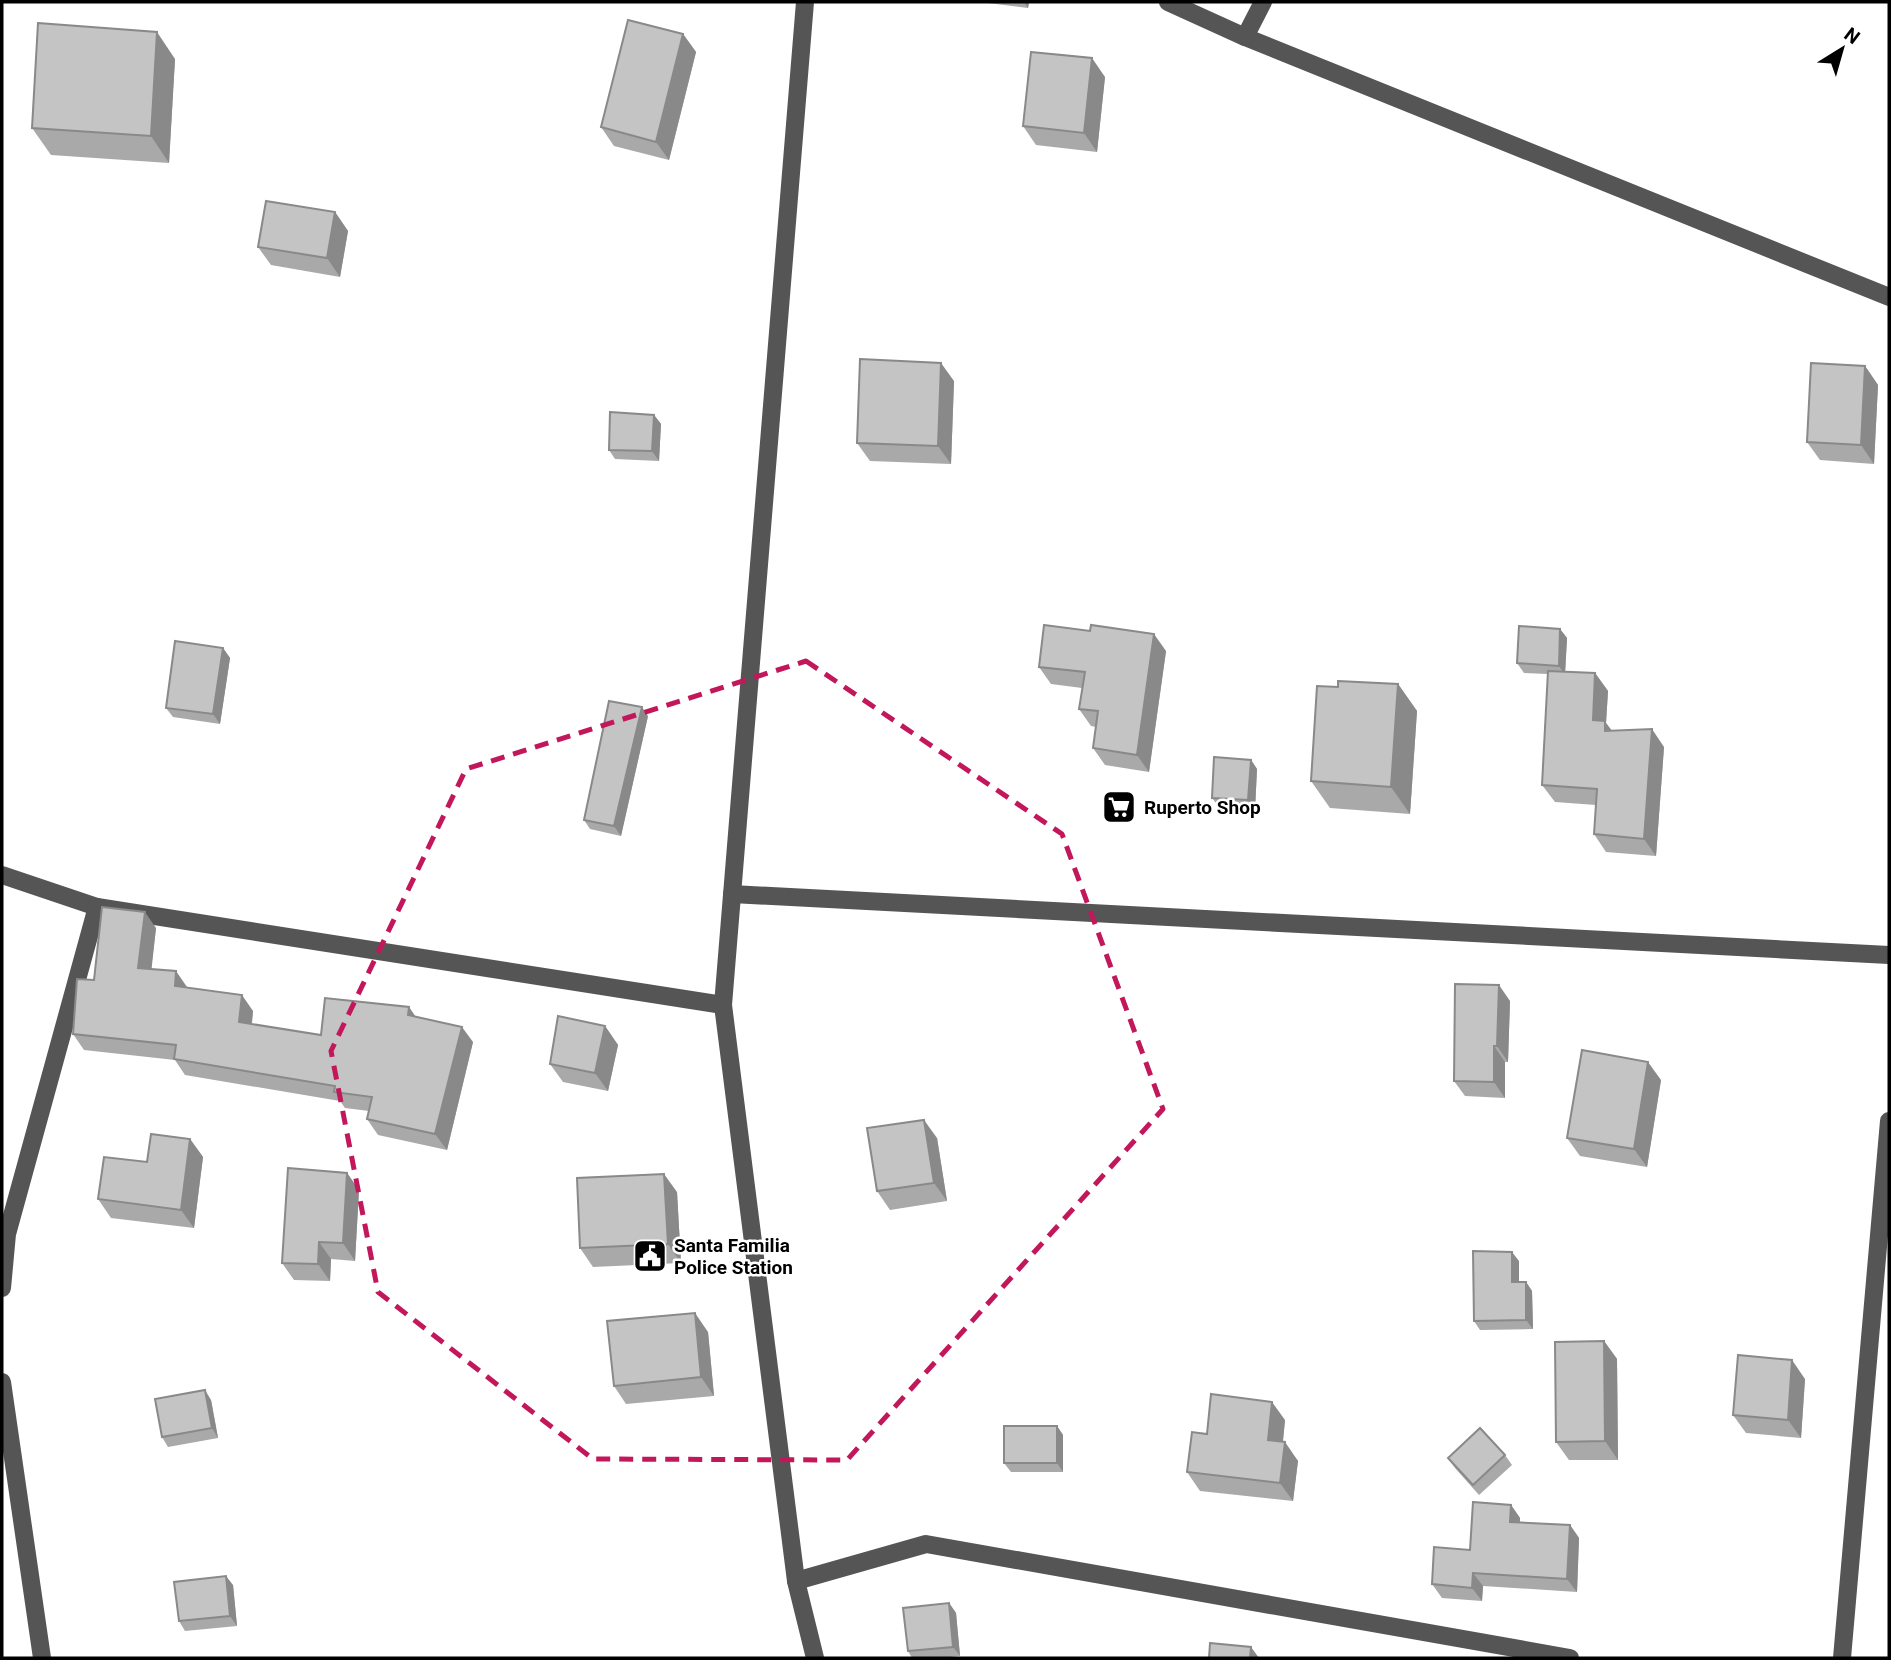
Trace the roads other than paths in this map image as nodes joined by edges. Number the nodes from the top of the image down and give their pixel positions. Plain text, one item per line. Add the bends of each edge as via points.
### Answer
1 (805, 2) edge
2 (1168, 2) edge
3 (1263, 2) edge
4 (1245, 37) junction
5 (1889, 297) edge
6 (2, 875) edge
7 (732, 894) junction
8 (97, 907) junction
9 (1889, 955) edge
10 (723, 1005) junction
11 (1889, 1121) edge
12 (2, 1287) edge
13 (2, 1382) edge
14 (796, 1581) junction
15 (42, 1658) edge
16 (815, 1658) edge
17 (1570, 1658) edge
18 (1842, 1658) edge

1 - 7 street
2 - 4 street
3 - 4 street
4 - 5 street
6 - 8 street
7 - 9 street
7 - 10 street
8 - 10 street
8 - 12 street via 7,1234
10 - 14 street
11 - 18 street
13 - 15 street
14 - 16 street
14 - 17 street via 926,1544

